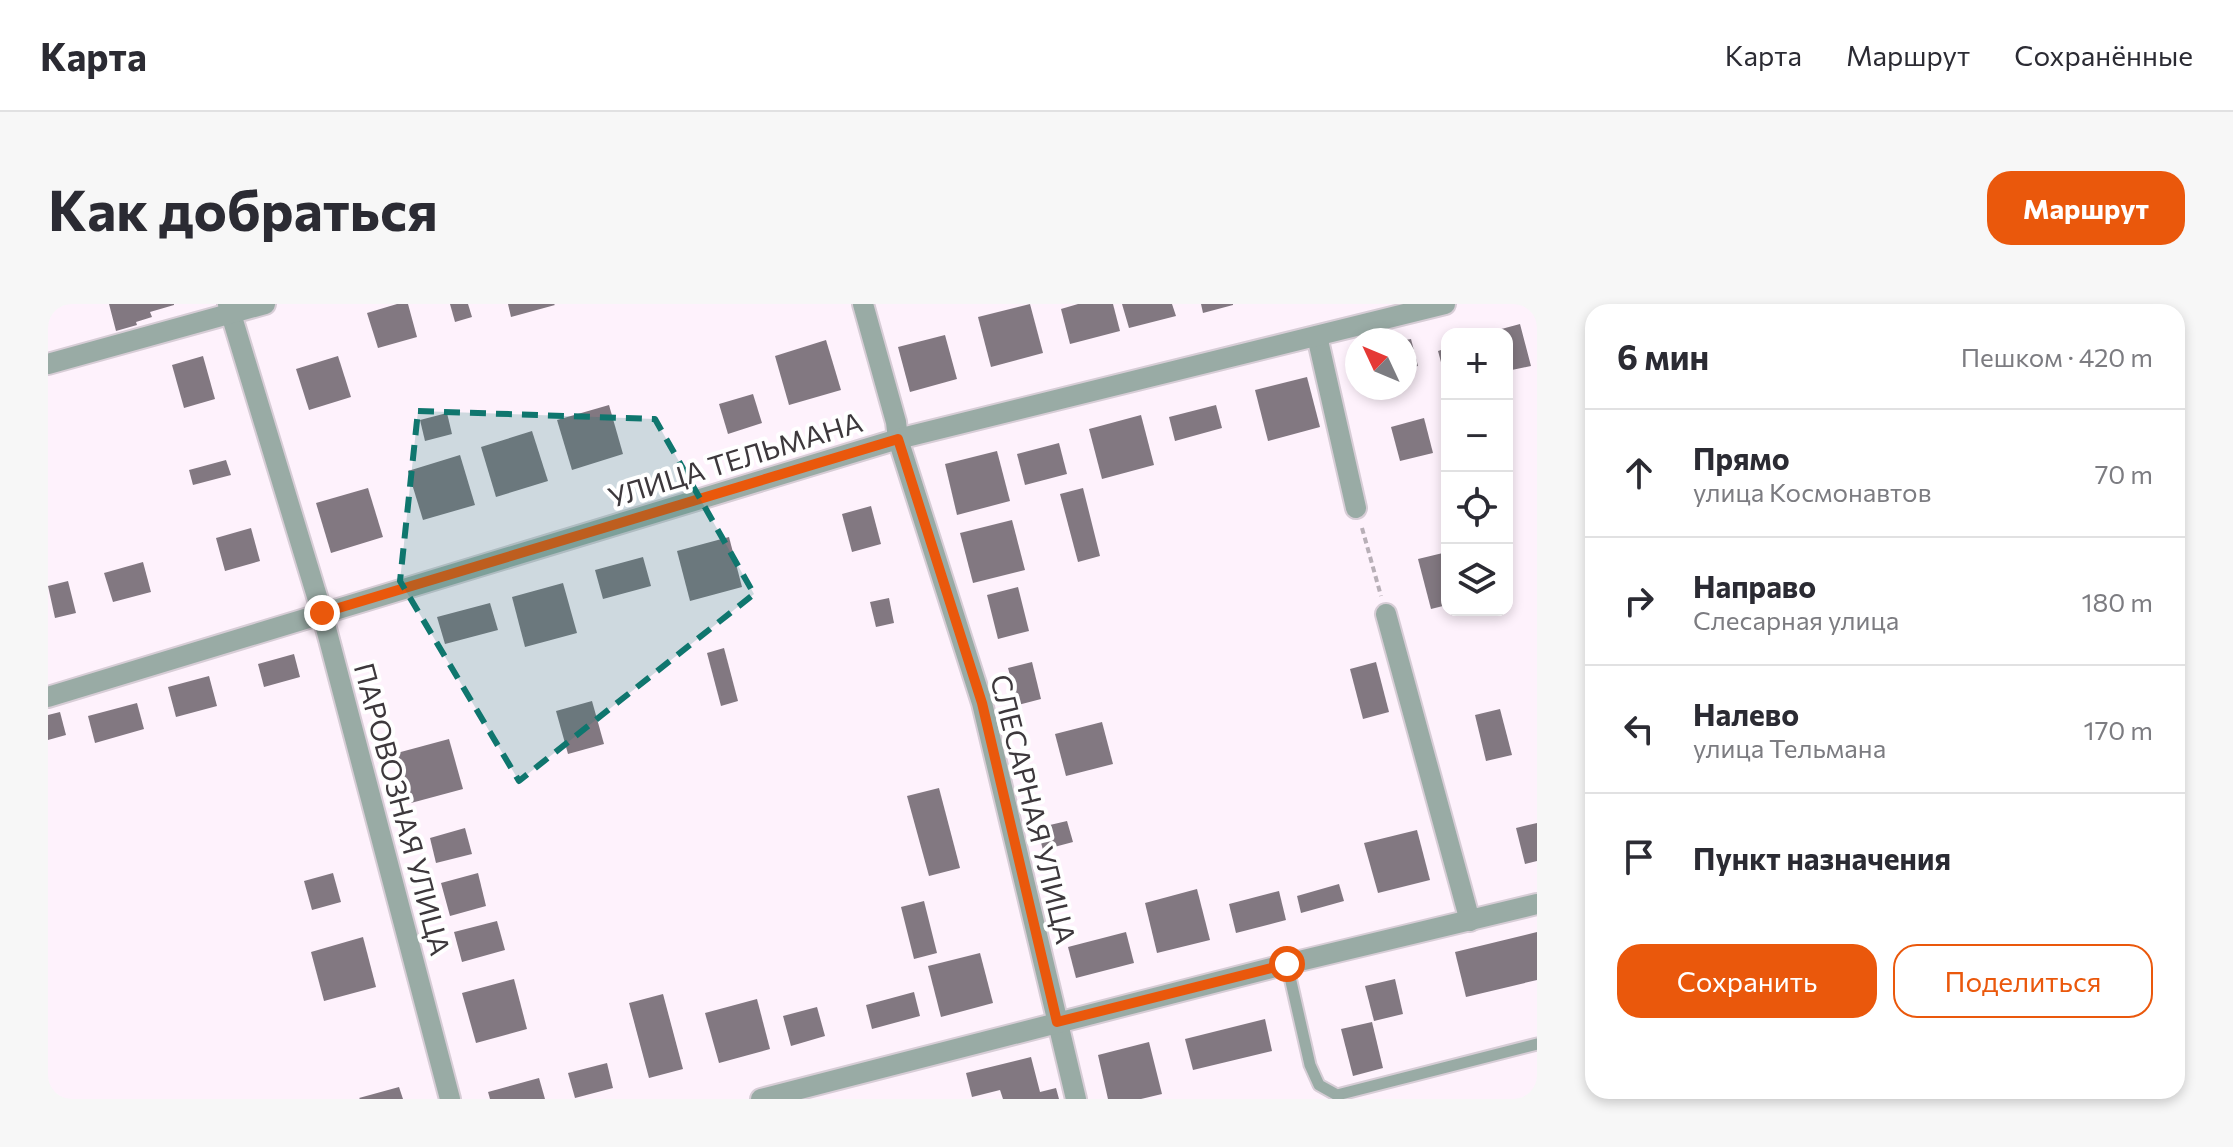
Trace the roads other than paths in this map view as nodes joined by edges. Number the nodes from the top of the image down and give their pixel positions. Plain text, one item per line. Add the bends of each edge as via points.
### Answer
1 (265, 304) edge
2 (863, 304) edge
3 (1445, 304) edge
4 (230, 309) edge
5 (1317, 336) junction
6 (48, 364) edge
7 (898, 439) junction
8 (1356, 508) road end
9 (322, 613) junction
10 (1386, 614) road end
11 (48, 697) edge
12 (1537, 904) edge
13 (1470, 921) junction
14 (1287, 964) junction
15 (1057, 1022) junction
16 (1537, 1044) edge
17 (450, 1099) edge
18 (761, 1099) edge
19 (1076, 1099) edge

1 - 4 street
2 - 7 street, СЛЕСАРНАЯ УЛИЦА
3 - 5 street, УЛИЦА ТЕЛЬМАНА
4 - 6 street
4 - 9 street, ПАРОВОЗНАЯ УЛИЦА
5 - 7 street, УЛИЦА ТЕЛЬМАНА
5 - 8 street
7 - 9 street, УЛИЦА ТЕЛЬМАНА
7 - 15 street, СЛЕСАРНАЯ УЛИЦА via 982,703
9 - 11 street, УЛИЦА ТЕЛЬМАНА
9 - 17 street, ПАРОВОЗНАЯ УЛИЦА
10 - 13 street
12 - 13 street
13 - 14 street
14 - 15 street
14 - 16 lane via 1310,1065 1319,1085 1337,1095
15 - 18 street
15 - 19 street, СЛЕСАРНАЯ УЛИЦА

